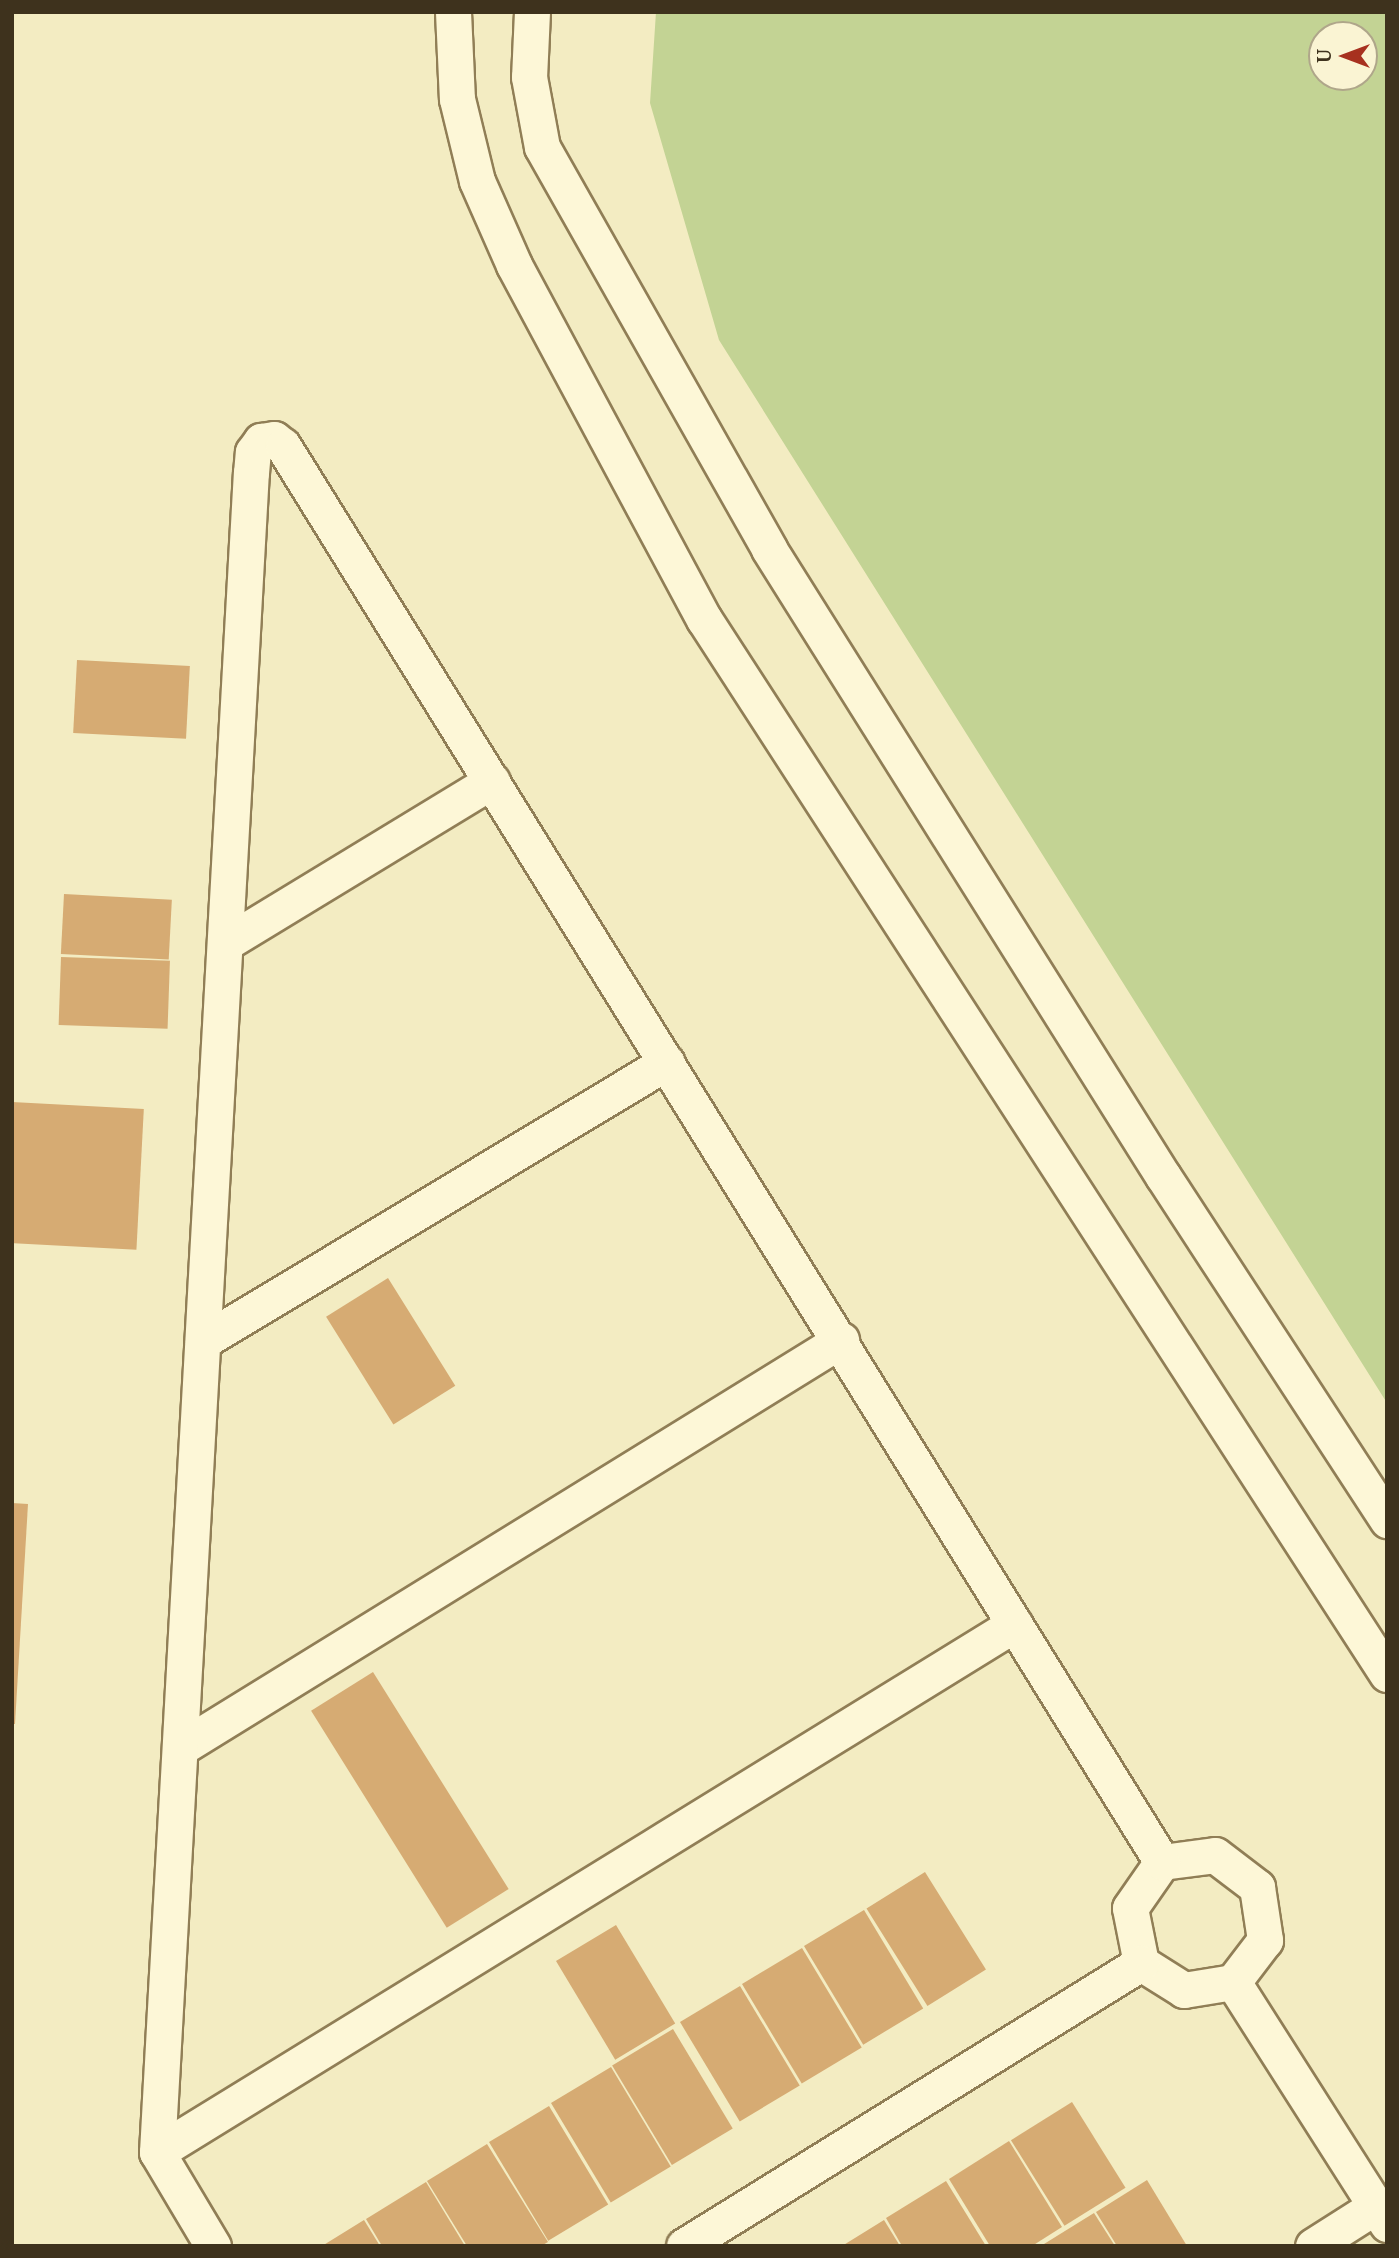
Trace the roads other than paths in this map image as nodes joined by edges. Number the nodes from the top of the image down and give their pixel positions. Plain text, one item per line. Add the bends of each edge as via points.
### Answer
1 (453, 12) edge
2 (532, 12) edge
3 (492, 781) junction
4 (227, 942) junction
5 (667, 1062) junction
6 (841, 1340) junction
7 (203, 1341) junction
8 (1387, 1520) edge
9 (1015, 1624) junction
10 (1387, 1674) edge
11 (180, 1748) junction
12 (1162, 1862) junction
13 (1141, 1963) junction
14 (1233, 1982) junction
15 (158, 2152) junction
16 (1381, 2215) edge
17 (213, 2246) edge
18 (684, 2246) edge
19 (1314, 2246) edge

1 - 10 street via 457,99 477,181 514,265 704,619
2 - 8 street via 529,77 542,147 769,549 1163,1176
3 - 4 street
3 - 4 street via 283,446 274,439 261,441 253,452 251,473
3 - 5 street
4 - 7 street
5 - 6 street
5 - 7 street
6 - 9 street
6 - 11 street
7 - 11 street
9 - 12 street
9 - 15 street
11 - 15 street
12 - 13 street via 1130,1908
12 - 14 street via 1215,1855 1257,1887 1265,1940
13 - 14 street via 1184,1990
13 - 18 street
14 - 16 street
15 - 17 street
16 - 19 street

